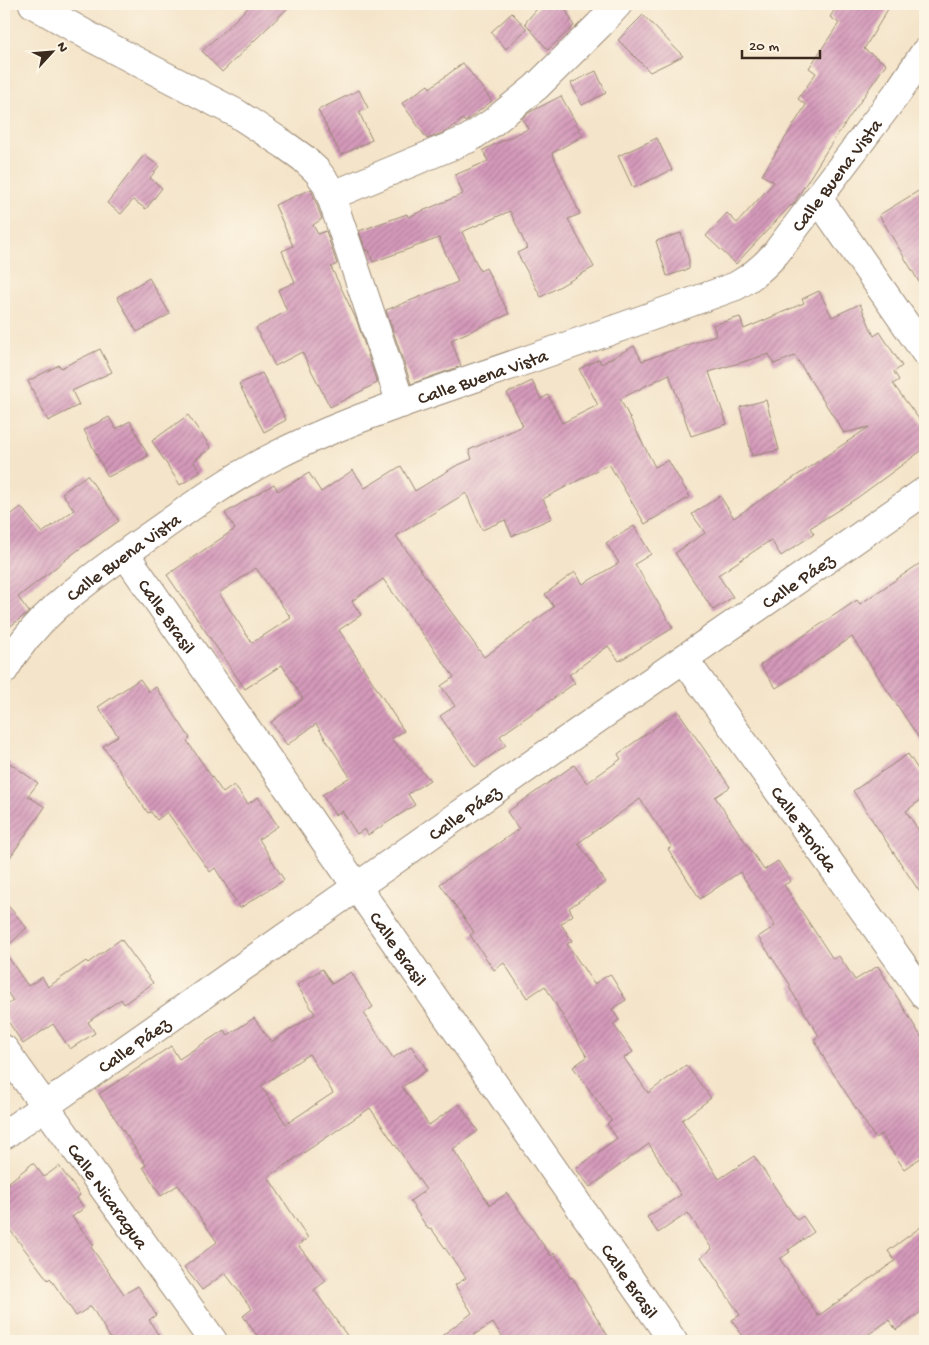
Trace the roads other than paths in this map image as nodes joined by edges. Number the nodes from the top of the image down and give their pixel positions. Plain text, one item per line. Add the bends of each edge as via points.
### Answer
1 (33, 4) edge
2 (618, 4) edge
3 (925, 52) edge
4 (331, 196) junction
5 (818, 198) junction
6 (925, 352) edge
7 (401, 404) junction
8 (925, 491) edge
9 (124, 554) junction
10 (684, 658) junction
11 (4, 670) edge
12 (356, 887) junction
13 (925, 996) edge
14 (4, 1049) edge
15 (45, 1106) junction
16 (4, 1135) edge
17 (213, 1341) edge
18 (673, 1341) edge

1 - 4 street via 244,119 303,158 326,183
2 - 4 street via 536,87 492,123 468,139
3 - 5 street, Calle Buena Vista
4 - 7 street
5 - 6 street
5 - 7 street, Calle Buena Vista via 761,270 736,286
7 - 9 street, Calle Buena Vista via 345,424 269,458 232,479
8 - 10 street, Calle Páez
9 - 11 street, Calle Buena Vista via 54,607 30,632
9 - 12 street, Calle Brasil
10 - 12 street, Calle Páez
10 - 13 street, Calle Florida
12 - 15 street, Calle Páez
12 - 18 street, Calle Brasil
14 - 15 street, Calle Nicaragua
15 - 16 street, Calle Páez
15 - 17 street, Calle Nicaragua

